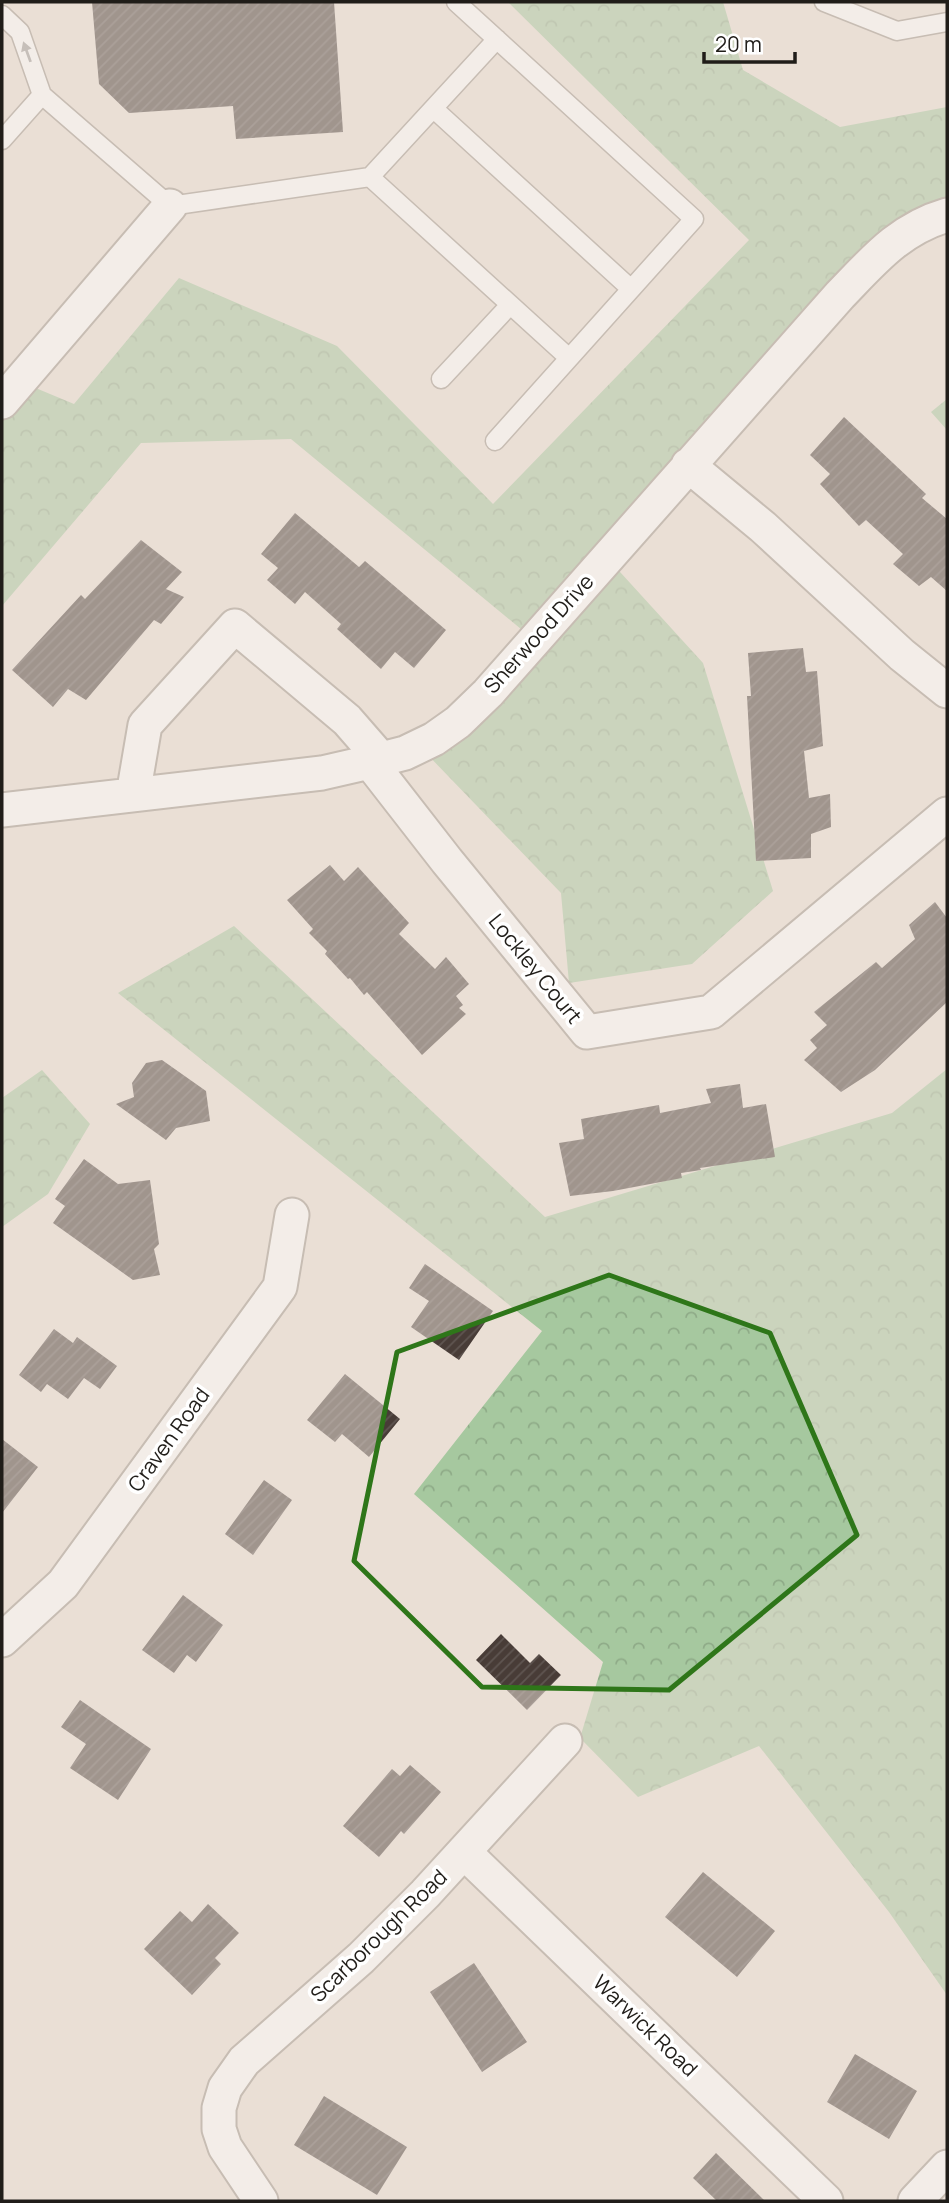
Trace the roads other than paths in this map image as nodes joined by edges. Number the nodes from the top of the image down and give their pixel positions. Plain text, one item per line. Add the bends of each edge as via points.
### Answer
1 (456, 2) edge
2 (824, 2) edge
3 (2, 15) edge
4 (947, 22) edge
5 (497, 39) junction
6 (42, 95) junction
7 (434, 109) junction
8 (2, 140) edge
9 (370, 177) junction
10 (170, 206) junction
11 (947, 215) edge
12 (631, 289) junction
13 (510, 305) junction
14 (569, 358) junction
15 (441, 379) dead end
16 (2, 402) edge
17 (495, 440) dead end
18 (688, 465) junction
19 (947, 691) edge
20 (376, 760) junction
21 (133, 795) junction
22 (2, 810) edge
23 (947, 814) edge
24 (292, 1215) dead end
25 (2, 1640) edge
26 (565, 1741) dead end
27 (464, 1852) junction
28 (947, 2167) edge
29 (261, 2201) edge
30 (826, 2201) edge
31 (915, 2201) edge

1 - 5 lane
2 - 4 lane via 897,31
6 -> 3 lane via 20,32
5 - 7 lane
5 - 12 lane via 694,219
6 - 8 lane
6 - 10 lane
7 - 9 lane
7 - 12 lane
9 - 10 lane
9 - 13 lane
10 - 16 street
11 - 18 street, Sherwood Drive via 906,232 886,248
12 - 14 lane
13 - 14 lane
13 - 15 lane
14 - 17 lane
18 - 19 street
18 - 20 street, Sherwood Drive via 458,722 405,753
20 - 21 street, Sherwood Drive via 322,774
20 - 21 street via 347,720 235,626 145,725
20 - 23 street, Lockley Court via 447,861 587,1032 711,1012
21 - 22 street, Sherwood Drive
24 - 25 street, Craven Road via 280,1287 63,1584
26 - 27 street, Scarborough Road
27 - 29 street, Scarborough Road via 361,1958 244,2061 225,2088 219,2129 236,2167
27 - 30 street, Warwick Road
28 - 31 street

